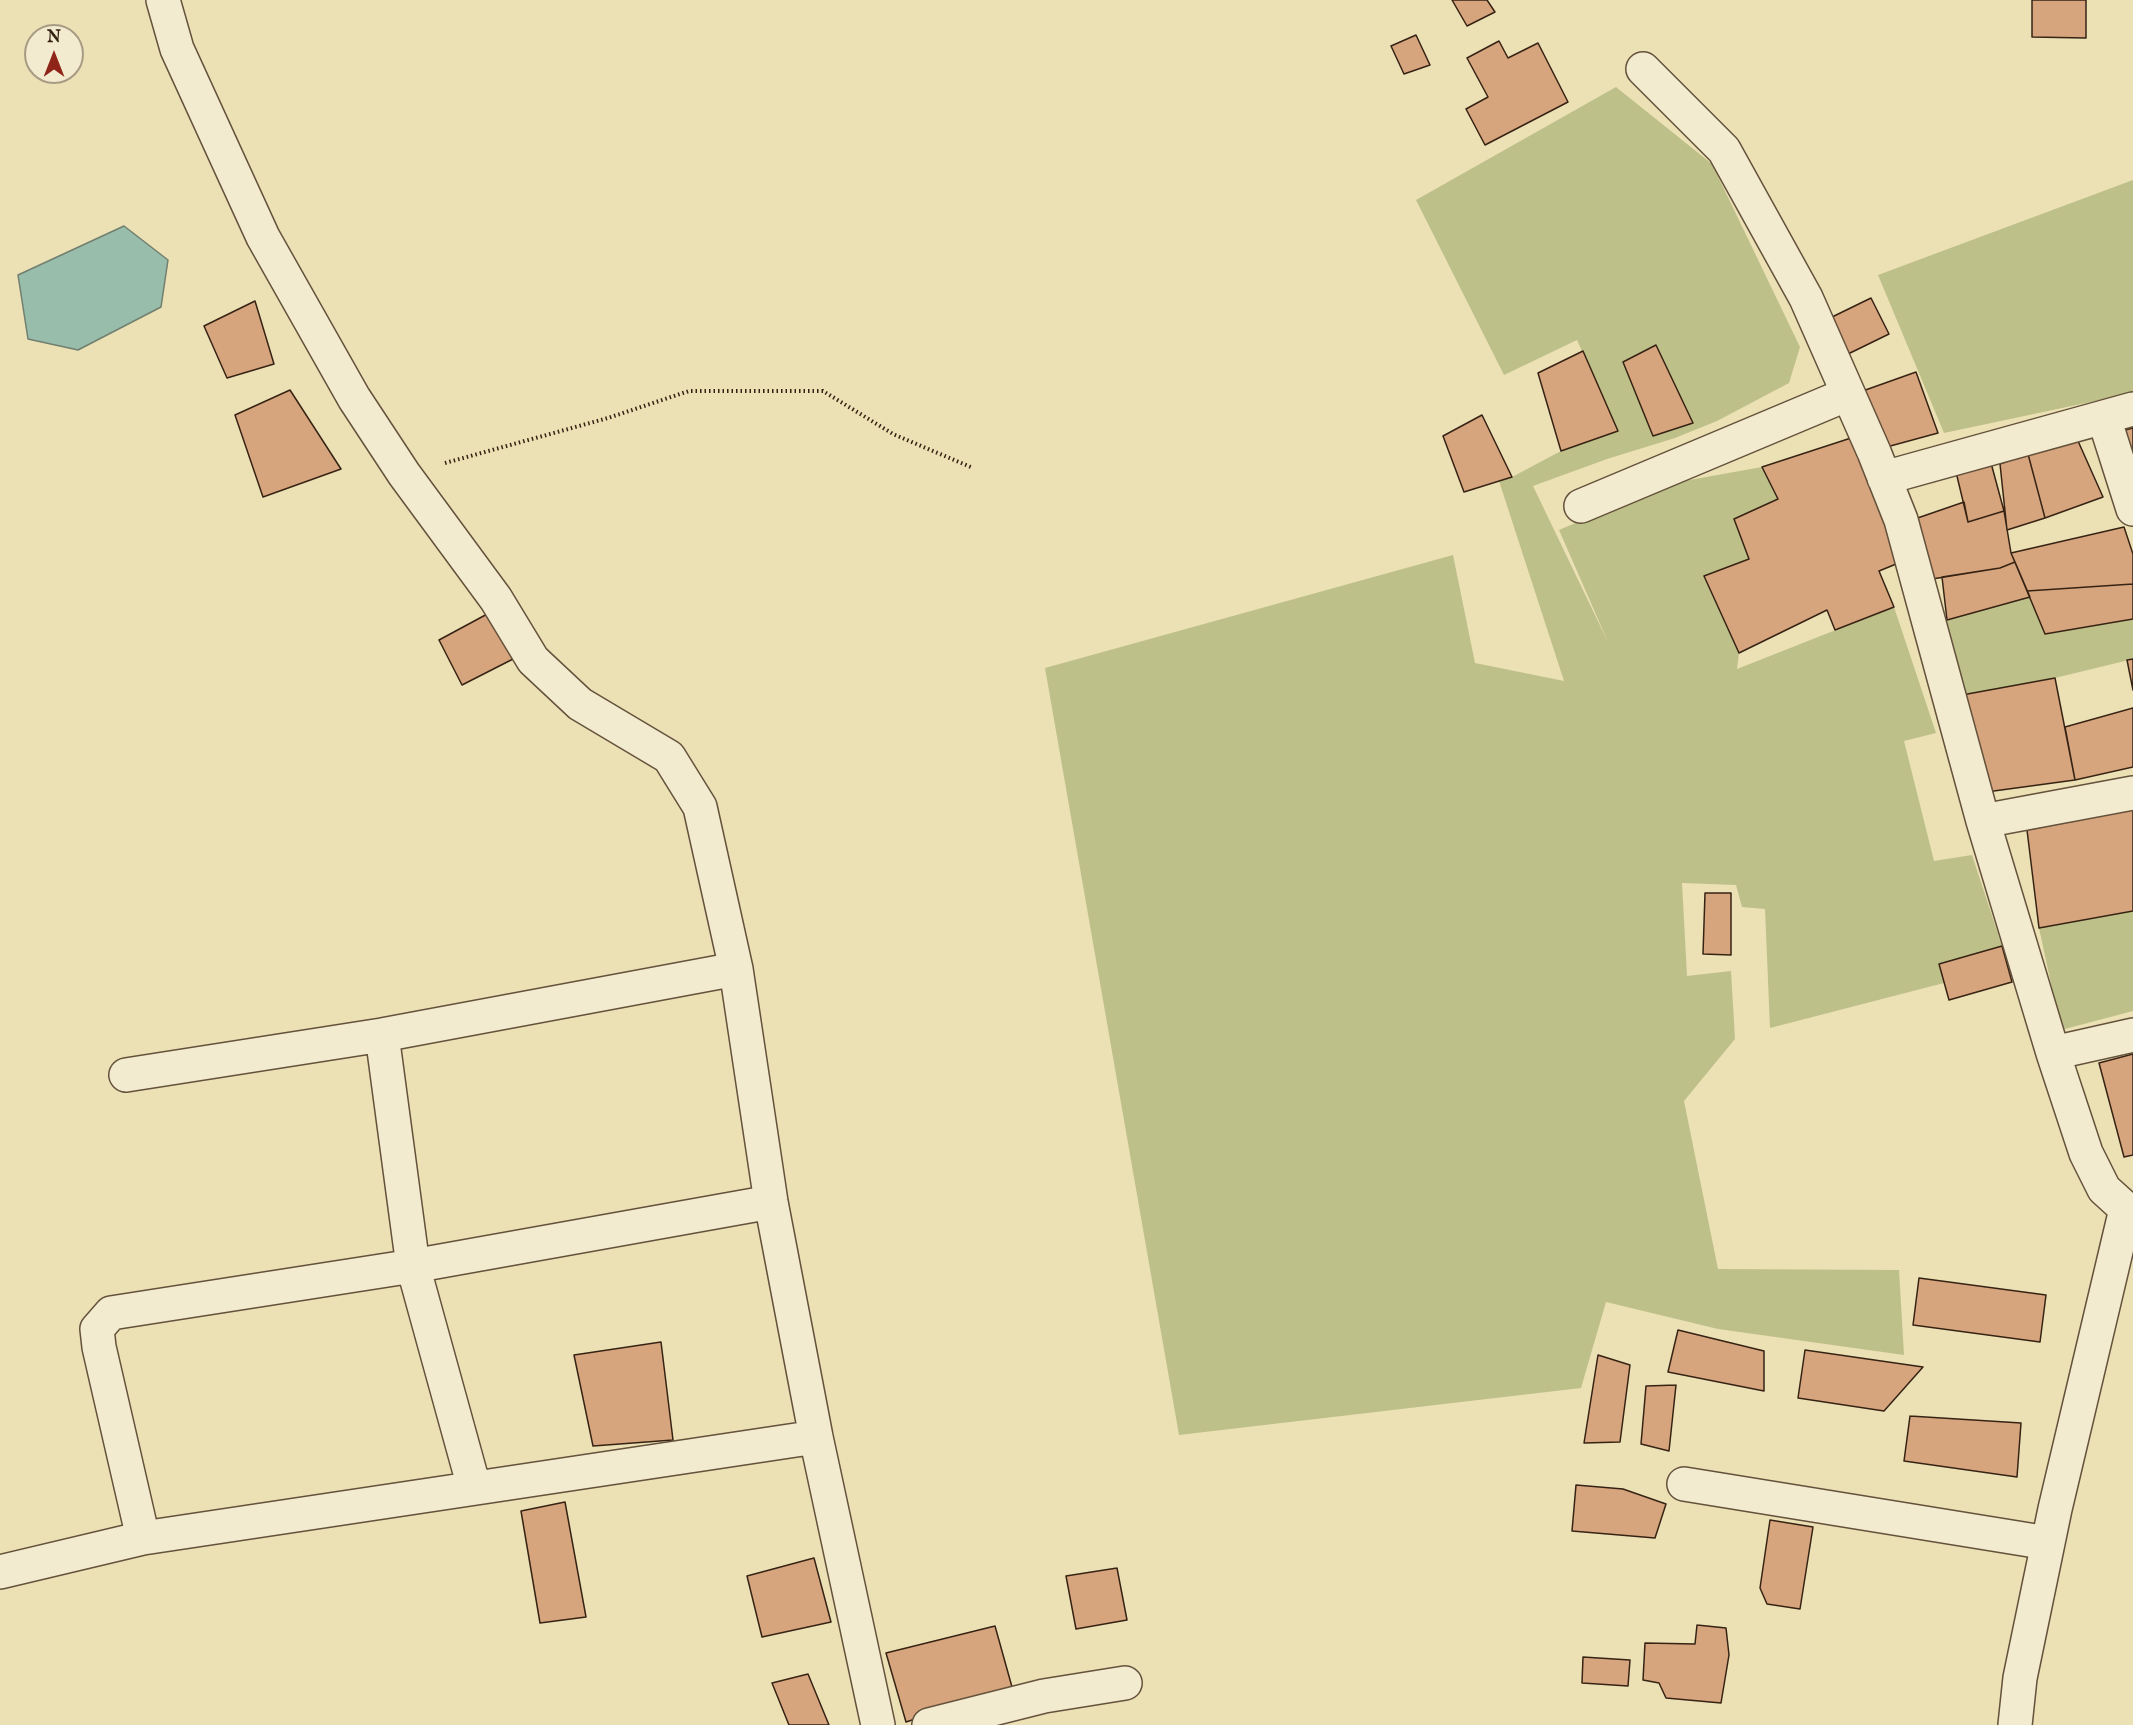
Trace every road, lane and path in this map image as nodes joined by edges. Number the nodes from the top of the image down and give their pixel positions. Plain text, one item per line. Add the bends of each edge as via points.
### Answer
1 (162, 0) edge
2 (1643, 69) dead end
3 (1848, 394) junction
4 (2119, 413) edge
5 (973, 468) dead end
6 (404, 474) junction
7 (1884, 478) junction
8 (1581, 506) dead end
9 (2133, 509) edge
10 (2133, 793) edge
11 (1983, 821) junction
12 (736, 969) junction
13 (382, 1035) junction
14 (2133, 1035) edge
15 (2053, 1053) junction
16 (126, 1075) dead end
17 (771, 1202) junction
18 (2129, 1211) edge
19 (413, 1266) junction
20 (816, 1437) junction
21 (1684, 1484) dead end
22 (474, 1487) junction
23 (143, 1538) junction
24 (2048, 1543) junction
25 (0, 1572) edge
26 (1125, 1683) dead end
27 (878, 1725) edge
28 (929, 1725) edge
29 (2015, 1725) edge

1 - 6 street via 177,49 263,237 354,398
2 - 3 street via 1725,150 1806,298
3 - 7 street
3 - 8 street
4 - 7 street
4 - 9 street
5 - 6 path via 893,434 823,391 689,391 608,418
6 - 12 street via 496,599 532,660 580,704 669,758 700,807
7 - 11 street via 1901,520
10 - 11 street
11 - 15 street
12 - 13 street
12 - 17 street
13 - 16 street
13 - 19 street
14 - 15 street
15 - 18 street via 2086,1153 2104,1189
17 - 19 street
17 - 20 street
18 - 24 street
19 - 22 street
19 - 23 street via 111,1314 97,1329 99,1347
20 - 22 street
20 - 27 street
21 - 24 street
22 - 23 street
23 - 25 street
24 - 29 street via 2020,1678
26 - 28 street via 1044,1696

